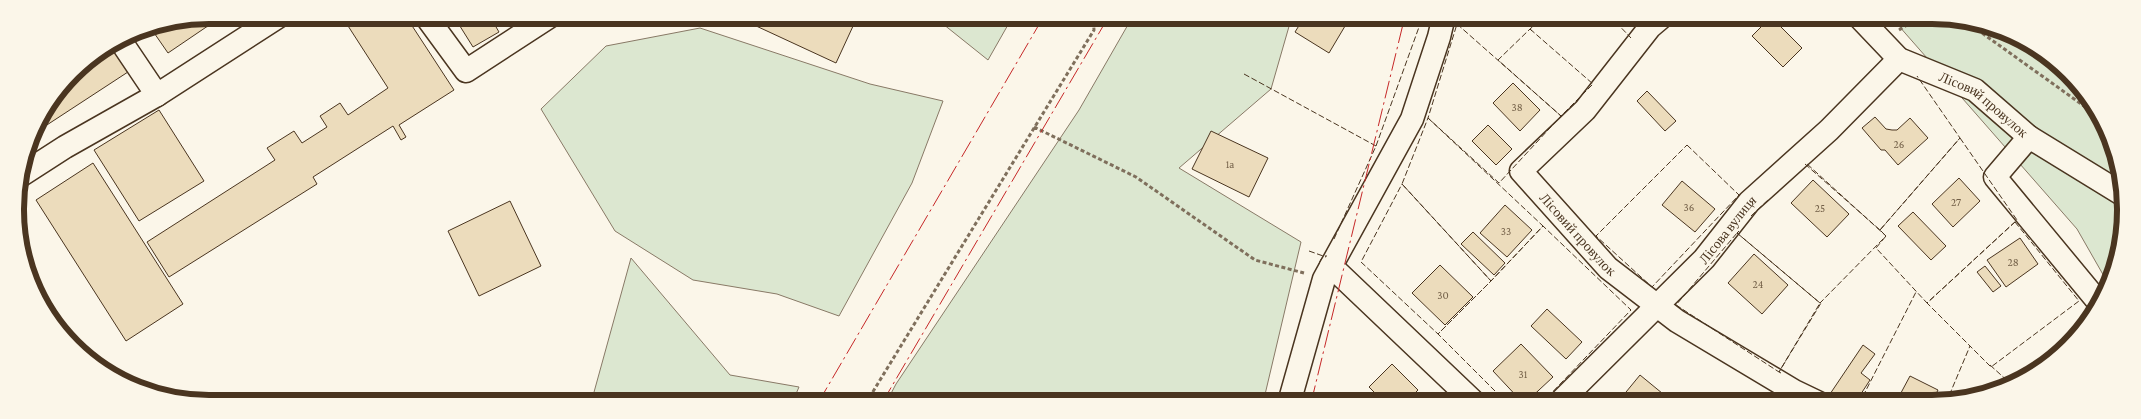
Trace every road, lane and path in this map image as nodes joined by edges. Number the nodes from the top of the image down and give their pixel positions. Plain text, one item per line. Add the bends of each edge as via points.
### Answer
1 (267, 24) edge
2 (432, 24) edge
3 (538, 24) edge
4 (1094, 24) edge
5 (1442, 24) edge
6 (1654, 24) edge
7 (1867, 24) edge
8 (1977, 29) edge
9 (123, 45) edge
10 (1899, 58) junction
11 (157, 95) junction
12 (2087, 108) edge
13 (1034, 127) junction
14 (2029, 137) junction
15 (27, 171) edge
16 (2116, 191) edge
17 (1327, 272) junction
18 (2095, 298) edge
19 (1657, 306) junction
20 (871, 395) edge
21 (1291, 395) edge
22 (1466, 395) edge
23 (1566, 395) edge
24 (1801, 395) edge

1 - 11 street
2 - 3 street via 466,71
4 - 13 path via 1094,30
5 - 17 street via 1412,119
6 - 19 street, Лісовий провулок via 1585,110 1521,171 1608,268
7 - 10 street, Лісовий провулок
8 - 12 path
9 - 11 street
10 - 14 street, Лісовий провулок via 1975,90
10 - 19 street, Лісова вулиця via 1829,130 1749,202 1704,259
11 - 15 street
13 - 17 path via 1136,177 1255,260
13 - 20 path
14 - 16 street
14 - 18 street, Лісовий провулок via 1995,177
17 - 21 street
17 - 22 street
19 - 23 street, Лісова вулиця
19 - 24 street, Лісовий провулок

